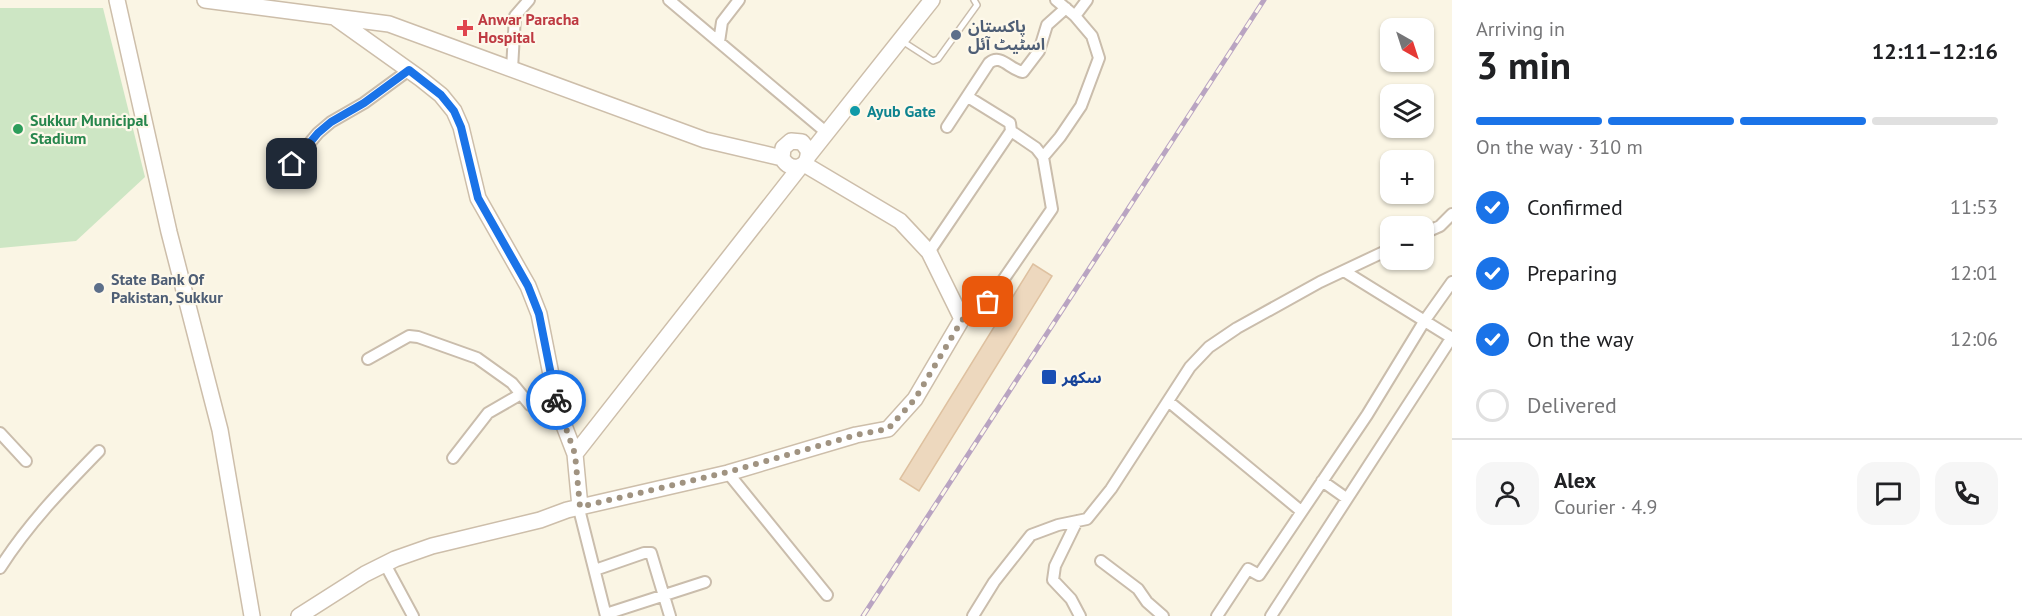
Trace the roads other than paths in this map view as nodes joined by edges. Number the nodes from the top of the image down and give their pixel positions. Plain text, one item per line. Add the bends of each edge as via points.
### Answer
1 (117, 0) edge
2 (214, 0) edge
3 (529, 0) edge
4 (669, 0) edge
5 (739, 0) edge
6 (932, 0) edge
7 (974, 0) edge
8 (1056, 0) edge
9 (1087, 0) edge
10 (1066, 8) junction
11 (332, 16) junction
12 (1075, 16) junction
13 (900, 40) junction
14 (719, 42) junction
15 (512, 69) junction
16 (409, 70) junction
17 (968, 97) junction
18 (947, 127) dead end
19 (1011, 131) junction
20 (827, 133) junction
21 (782, 158) junction
22 (1044, 158) junction
23 (804, 162) junction
24 (292, 164) dead end
25 (1452, 214) edge
26 (1434, 229) edge
27 (929, 252) junction
28 (1380, 254) edge
29 (1344, 271) junction
30 (1452, 282) edge
31 (962, 320) junction
32 (1425, 320) junction
33 (1452, 338) edge
34 (368, 359) dead end
35 (521, 394) junction
36 (1168, 401) junction
37 (558, 410) junction
38 (0, 433) edge
39 (99, 451) dead end
40 (575, 454) junction
41 (453, 458) dead end
42 (26, 461) dead end
43 (728, 472) junction
44 (1322, 481) junction
45 (1346, 498) junction
46 (580, 507) junction
47 (1301, 511) junction
48 (1077, 521) junction
49 (1101, 561) dead end
50 (385, 564) junction
51 (0, 568) edge
52 (595, 570) junction
53 (705, 582) dead end
54 (827, 595) dead end
55 (664, 596) junction
56 (606, 615) edge
57 (252, 616) edge
58 (299, 616) edge
59 (413, 616) edge
60 (670, 616) edge
61 (973, 616) edge
62 (1080, 616) edge
63 (1163, 616) edge
64 (1217, 616) edge
65 (1271, 616) edge

1 - 57 street via 169,232 220,430
2 - 11 street
3 - 15 street via 515,16
4 - 14 street
5 - 14 street via 722,22
6 - 13 street
7 - 13 lane via 977,5 938,60 933,61
8 - 10 street
9 - 12 street
10 - 12 street
10 - 17 street via 1047,25 1039,51 1023,72 993,59
11 - 15 street via 390,24
11 - 16 street
12 - 22 street via 1092,36 1099,58 1081,106
13 - 20 street
14 - 20 street
15 - 21 street via 705,140
16 - 24 street via 331,122
16 - 37 street via 441,95 454,111 478,198 528,286 539,314
17 - 18 street
17 - 19 street via 1000,115 1010,123
19 - 22 street
19 - 27 street
20 - 23 street
21 - 23 street via 789,166
21 - 23 street via 783,148 791,141 802,142 806,145
22 - 31 street via 1052,209 988,302
23 - 27 street via 900,221
23 - 40 street
25 - 26 street
27 - 31 street
28 - 29 street
29 - 32 street
29 - 36 street via 1209,347 1190,367
30 - 32 street
31 - 43 street via 915,399 888,429
32 - 33 street
32 - 44 street
33 - 45 street
34 - 35 street via 409,336 418,337 477,358 512,382
35 - 37 street via 530,405
35 - 41 street via 488,413
36 - 47 street
36 - 48 street via 1111,489 1087,519
37 - 40 street
38 - 42 street
39 - 51 street via 28,528
40 - 46 street
43 - 46 street
43 - 54 street
44 - 45 street
44 - 47 street
45 - 65 street
46 - 50 street via 432,546
46 - 52 street
47 - 64 street via 1259,575 1248,569
48 - 61 street via 1031,535
48 - 62 street via 1055,567 1053,580
49 - 63 street via 1138,589
50 - 58 street
50 - 59 street
52 - 55 street via 651,553
52 - 56 street
53 - 55 street
55 - 56 street
55 - 60 street

